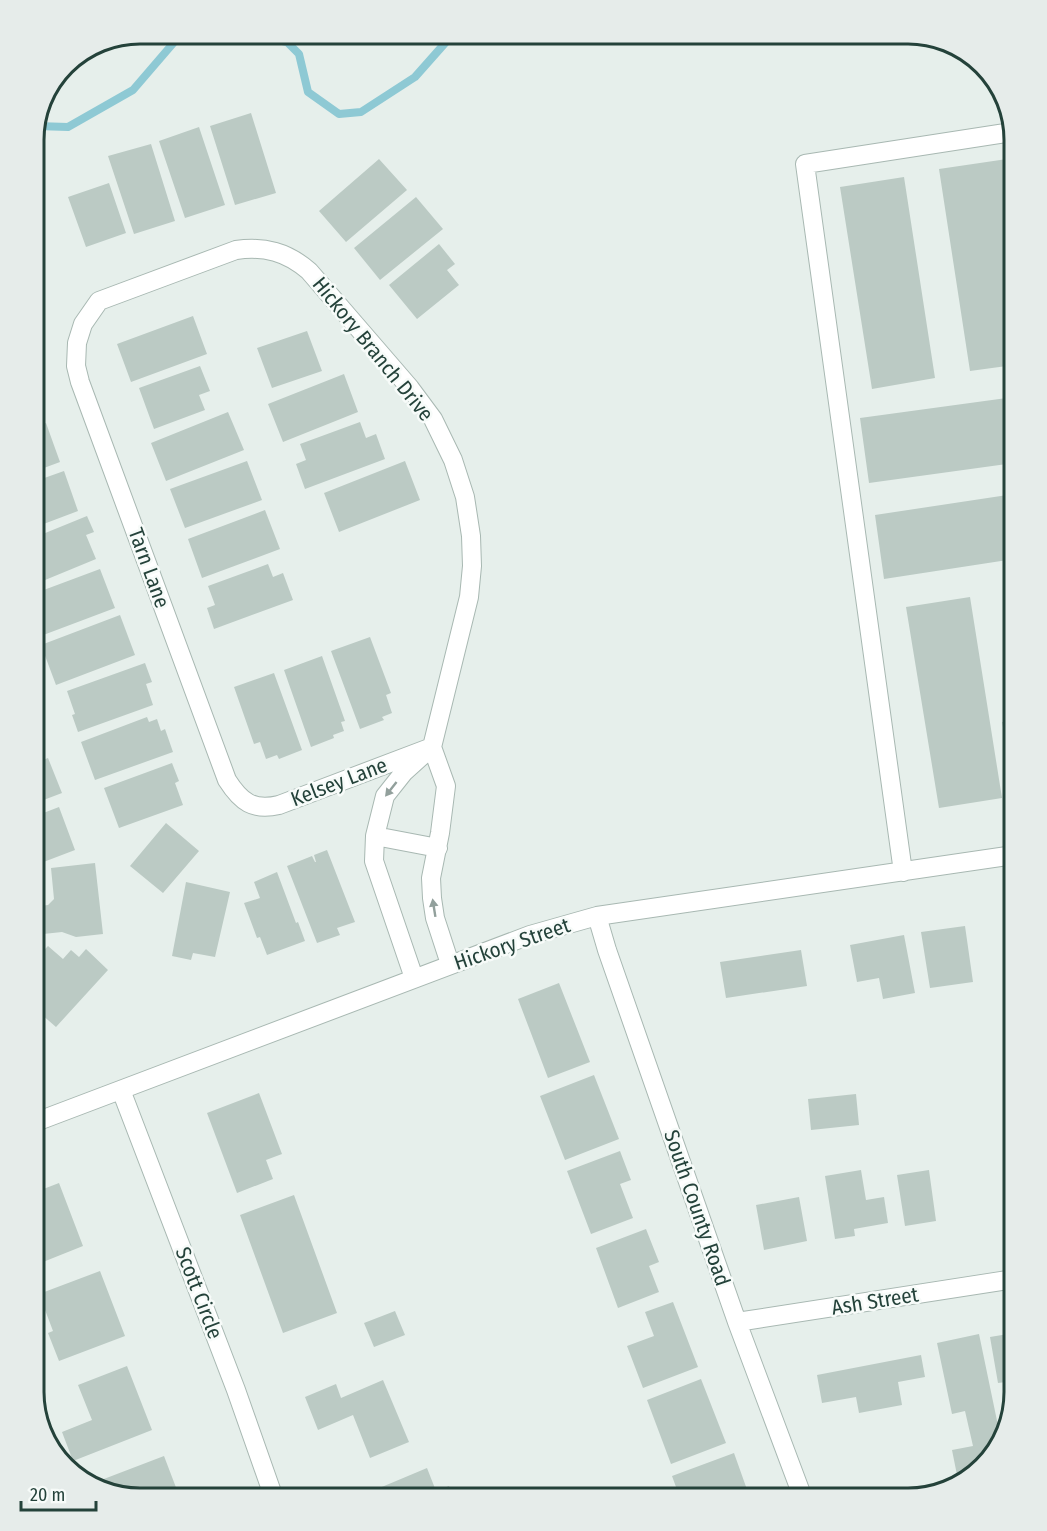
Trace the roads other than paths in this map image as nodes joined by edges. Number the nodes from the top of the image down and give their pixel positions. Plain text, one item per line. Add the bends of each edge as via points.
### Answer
1 (1003, 133) edge
2 (81, 328) joint
3 (432, 747) junction
4 (244, 801) joint
5 (375, 836) junction
6 (438, 848) junction
7 (1004, 857) edge
8 (903, 872) junction
9 (597, 916) junction
10 (450, 964) junction
11 (414, 978) junction
12 (121, 1090) junction
13 (44, 1119) edge
14 (1004, 1281) edge
15 (737, 1322) junction
16 (270, 1487) edge
17 (799, 1488) edge

1 - 8 street via 806,164
2 - 3 street, Hickory Branch Drive via 99,301 236,250 269,249 289,256 309,271 410,388 433,419 453,460 465,497 471,536 469,597
2 - 4 street, Tarn Lane via 75,354 80,382 227,780
3 - 4 street, Kelsey Lane via 279,805 261,807
3 -> 5 street via 385,796
3 - 6 street via 446,786
5 - 6 street
5 - 11 street via 374,861
10 -> 6 street via 432,898 431,878
7 - 8 street, Hickory Street
8 - 9 street, Hickory Street
9 - 10 street, Hickory Street
9 - 15 street, South County Road
10 - 11 street, Hickory Street
11 - 12 street, Hickory Street
12 - 13 street, Hickory Street
12 - 16 street, Scott Circle
14 - 15 street, Ash Street
15 - 17 street, South County Road

